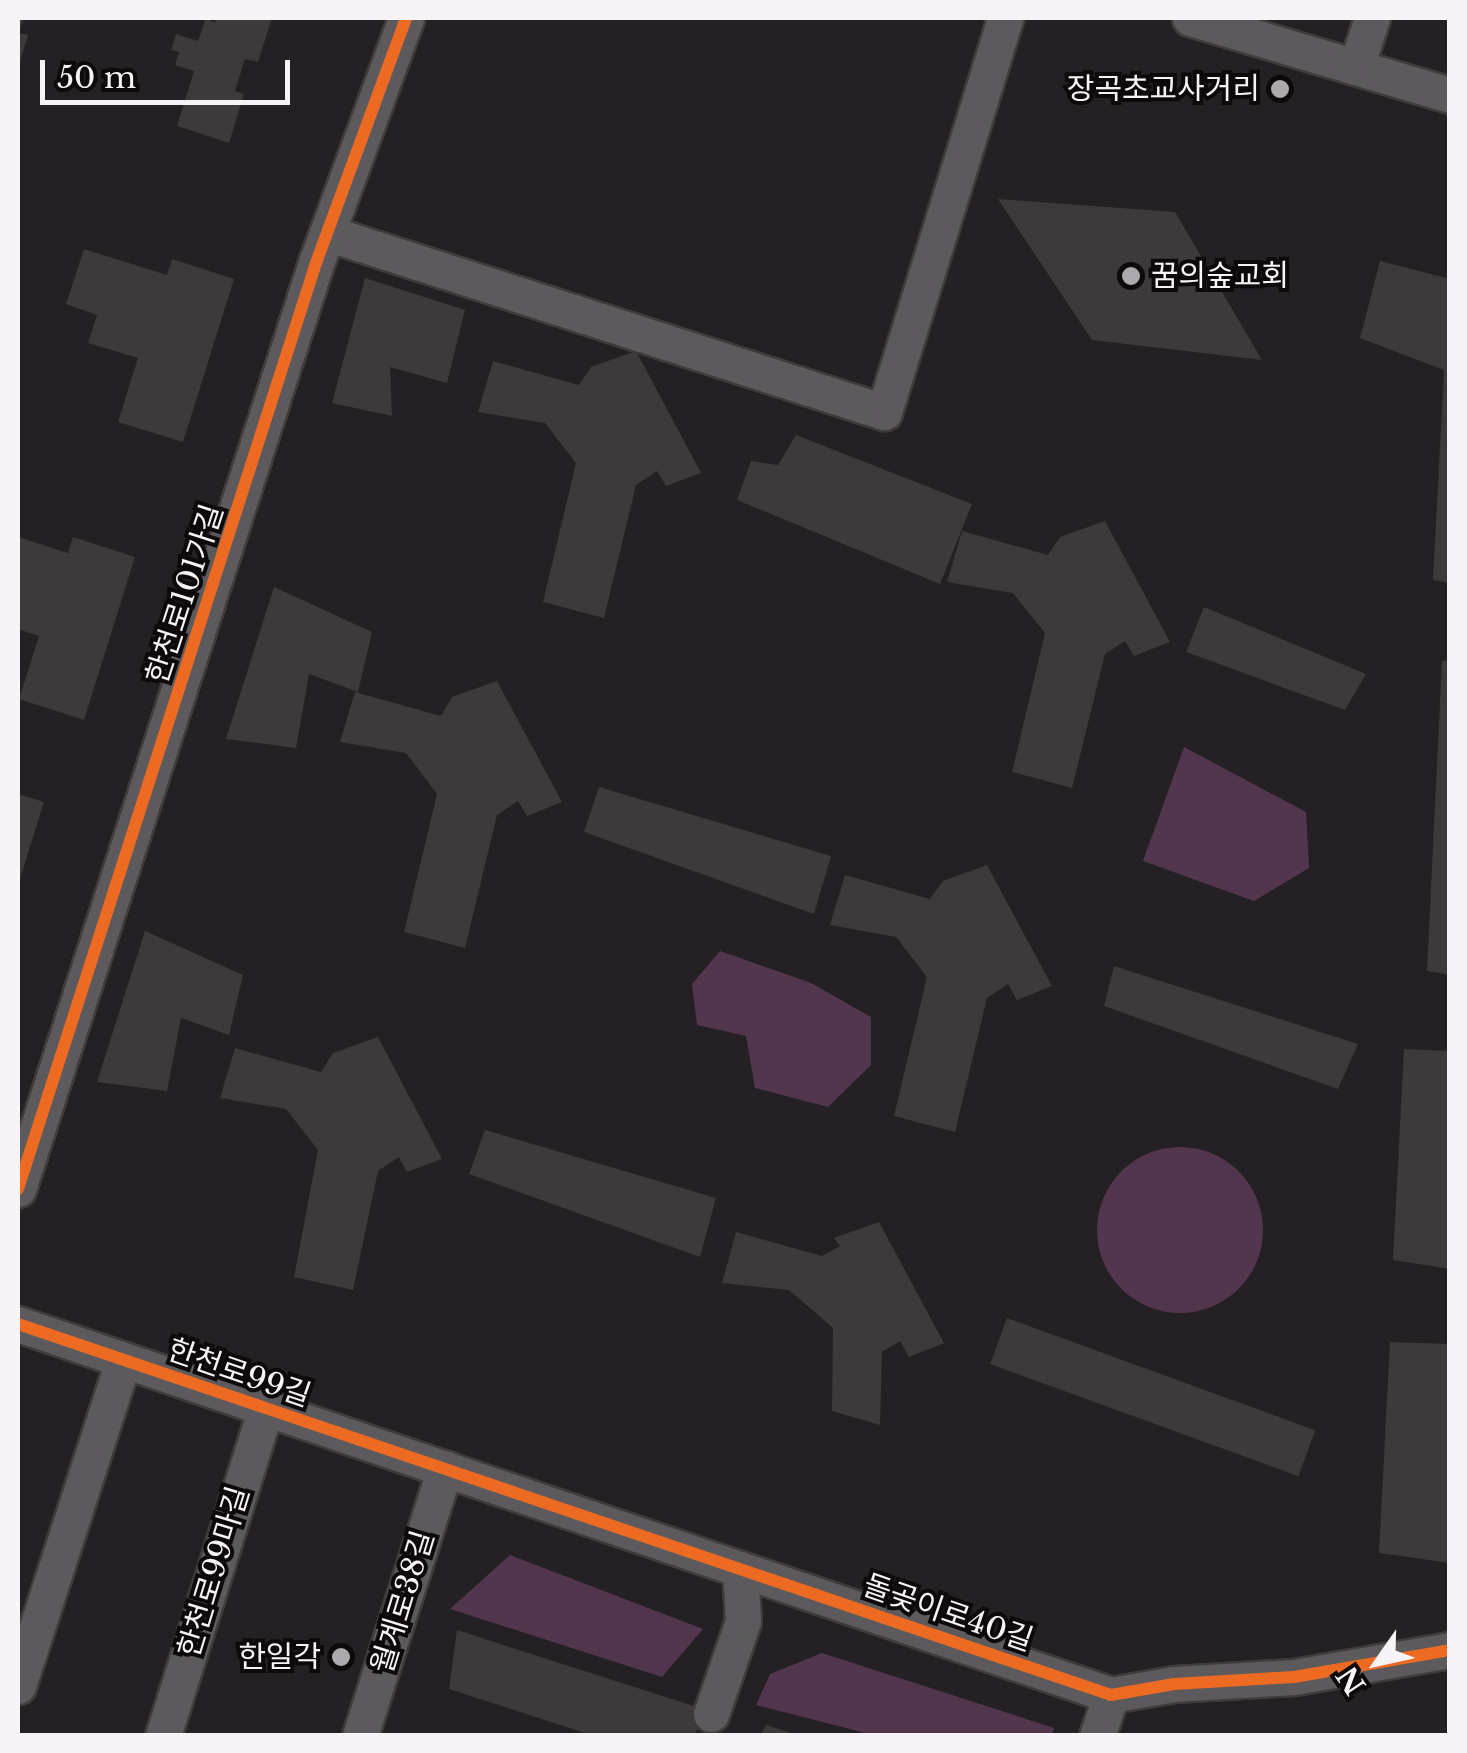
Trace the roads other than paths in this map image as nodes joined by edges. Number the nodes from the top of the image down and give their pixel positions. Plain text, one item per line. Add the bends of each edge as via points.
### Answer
1 (406, 18) edge
2 (1005, 18) edge
3 (1190, 18) edge
4 (1372, 18) edge
5 (1356, 68) junction
6 (1450, 95) edge
7 (327, 233) junction
8 (18, 1189) edge
9 (18, 1324) edge
10 (123, 1360) junction
11 (266, 1408) junction
12 (445, 1468) junction
13 (740, 1569) junction
14 (1450, 1650) edge
15 (18, 1686) edge
16 (1111, 1694) junction
17 (711, 1714) dead end
18 (163, 1736) edge
19 (360, 1736) edge
20 (1098, 1736) edge

1 - 7 street, 한천로101가길
2 - 7 street via 884,412
3 - 5 street
4 - 5 street
5 - 6 street
7 - 8 street, 한천로101가길
9 - 10 street, 한천로99길
10 - 11 street, 한천로99길
10 - 15 street, 한천로99길
11 - 12 street, 한천로99길
11 - 18 street, 한천로99마길
12 - 13 street, 돌곶이로40길
12 - 19 street, 월계로38길
13 - 16 street, 돌곶이로40길
13 - 17 street via 743,1621
14 - 16 street, 돌곶이로40길 via 1294,1677
16 - 20 street

